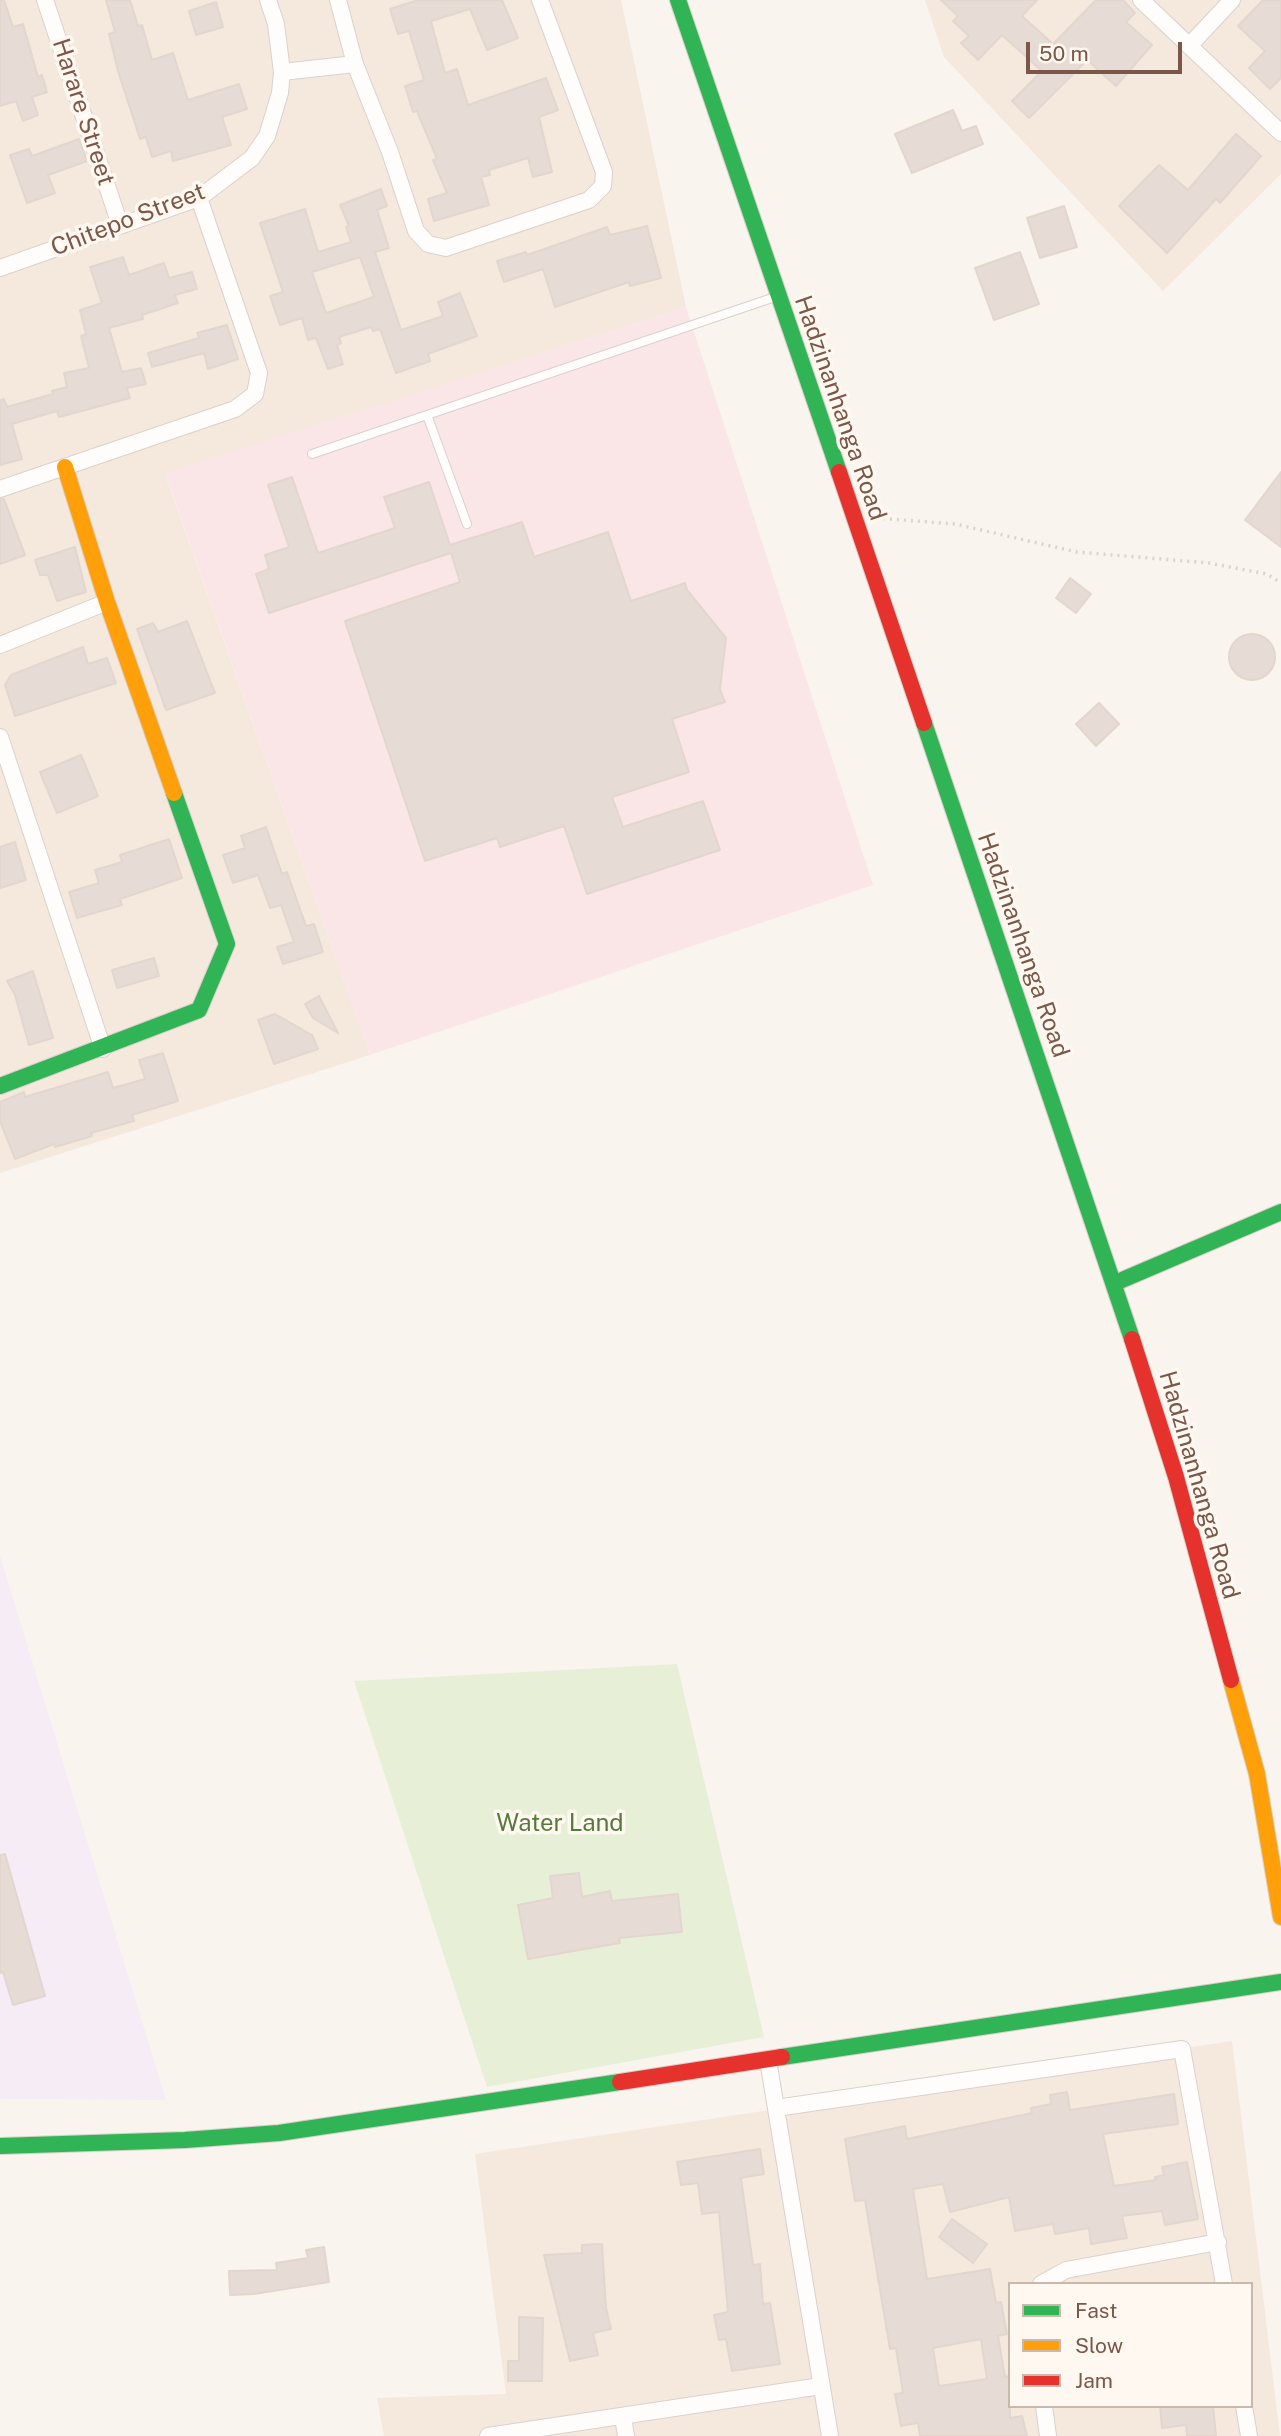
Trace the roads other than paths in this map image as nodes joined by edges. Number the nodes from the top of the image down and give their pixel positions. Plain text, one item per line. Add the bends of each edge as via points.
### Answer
1 (45, 0) edge
2 (268, 0) edge
3 (338, 0) edge
4 (540, 0) edge
5 (678, 0) edge
6 (1141, 0) edge
7 (1232, 0) edge
8 (1189, 46) junction
9 (355, 64) junction
10 (282, 72) junction
11 (1281, 133) edge
12 (199, 198) junction
13 (120, 225) junction
14 (0, 268) edge
15 (778, 297) junction
16 (427, 415) junction
17 (312, 454) dead end
18 (65, 467) junction
19 (0, 489) edge
20 (467, 524) dead end
21 (107, 602) junction
22 (0, 645) edge
23 (0, 737) edge
24 (103, 1049) junction
25 (0, 1086) edge
26 (1281, 1212) edge
27 (1115, 1283) junction
28 (1281, 1917) edge
29 (1281, 1982) edge
30 (768, 2060) junction
31 (776, 2108) junction
32 (0, 2146) edge
33 (1218, 2242) junction
34 (1045, 2282) edge
35 (1224, 2282) edge
36 (821, 2385) junction
37 (1044, 2408) edge
38 (1244, 2408) edge
39 (623, 2417) junction
40 (488, 2436) edge
41 (626, 2436) edge
42 (830, 2436) edge
43 (1048, 2436) edge
44 (1249, 2436) edge

1 - 13 street, Harare Street
2 - 10 street, Chitepo Street
3 - 9 street
4 - 9 street via 604,172 603,186 589,200 446,248 428,244 416,231
5 - 15 street, Hadzinanhanga Road
6 - 8 street
7 - 8 street
8 - 11 street
9 - 10 street
10 - 12 street, Chitepo Street via 267,136 252,158
12 - 13 street, Chitepo Street
12 - 18 street via 259,373 255,394 235,409
13 - 14 street, Chitepo Street
15 - 16 lane
15 - 27 street, Hadzinanhanga Road
16 - 17 lane
16 - 20 lane
18 - 19 street
18 - 21 street
21 - 22 street
21 - 24 street via 227,944 199,1010
23 - 24 street
24 - 25 street
26 - 27 street
27 - 28 street, Hadzinanhanga Road via 1176,1477 1253,1761
29 - 30 street
30 - 31 street
30 - 32 street via 279,2133
31 - 33 street via 1182,2049
31 - 36 street
33 - 34 street via 1066,2270
33 - 35 street
36 - 39 street
36 - 42 street
37 - 43 street
38 - 44 street
39 - 40 street
39 - 41 street

